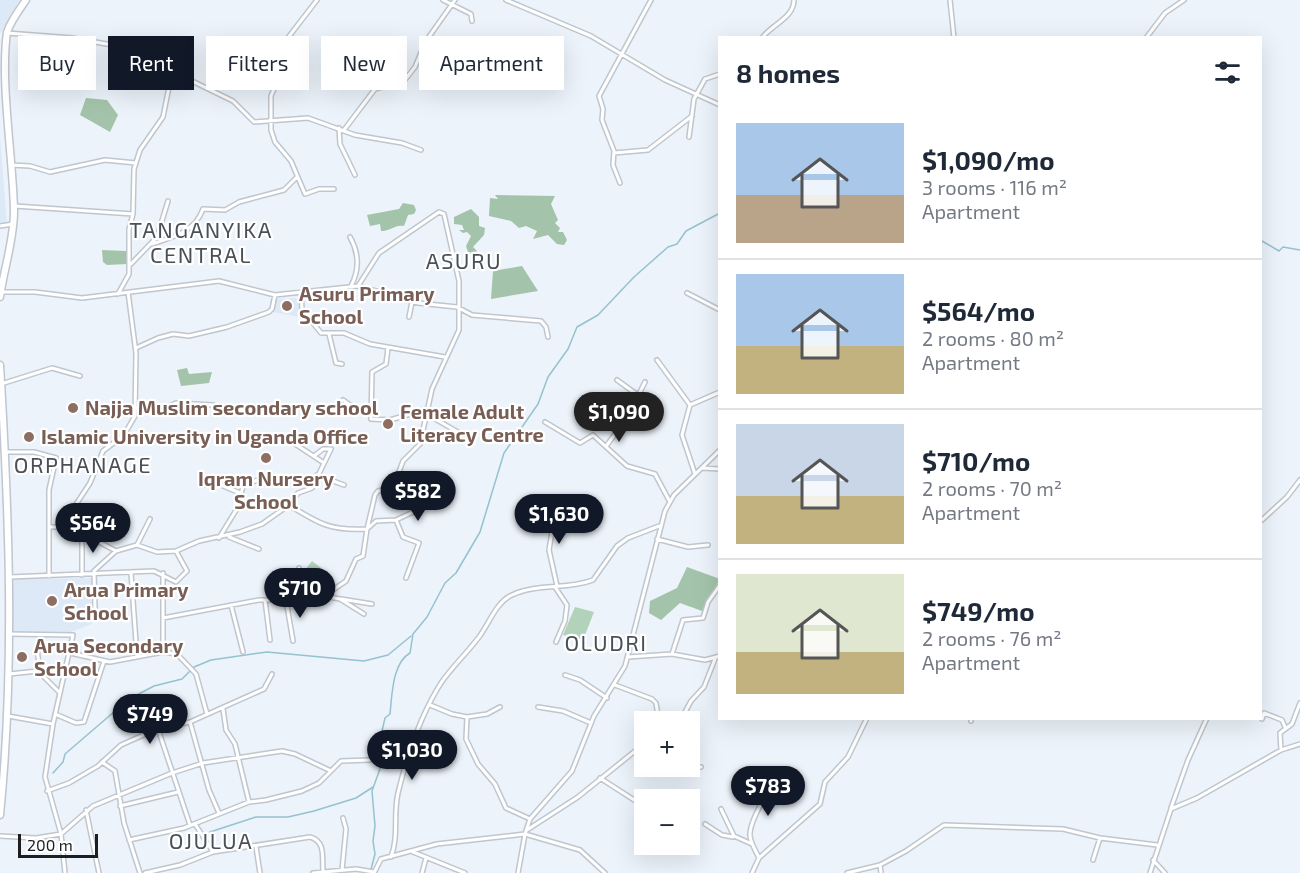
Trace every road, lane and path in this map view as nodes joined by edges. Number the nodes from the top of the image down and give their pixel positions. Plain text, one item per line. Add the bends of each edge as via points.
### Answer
1 (26, 0) edge
2 (317, 0) edge
3 (443, 0) edge
4 (455, 0) edge
5 (506, 0) edge
6 (651, 0) edge
7 (794, 0) edge
8 (950, 0) edge
9 (1184, 0) edge
10 (453, 5) junction
11 (472, 21) dead end
12 (7, 33) junction
13 (764, 36) edge
14 (954, 36) edge
15 (1148, 36) edge
16 (108, 44) edge
17 (621, 54) junction
18 (718, 75) edge
19 (194, 82) edge
20 (168, 90) edge
21 (696, 96) junction
22 (718, 104) edge
23 (692, 116) junction
24 (271, 121) junction
25 (339, 128) junction
26 (344, 130) junction
27 (689, 137) dead end
28 (421, 150) dead end
29 (614, 153) junction
30 (136, 163) junction
31 (10, 165) junction
32 (355, 175) dead end
33 (297, 177) junction
34 (620, 183) dead end
35 (334, 189) dead end
36 (168, 201) dead end
37 (14, 206) junction
38 (133, 213) junction
39 (14, 224) junction
40 (0, 226) edge
41 (350, 237) dead end
42 (152, 244) junction
43 (130, 266) junction
44 (351, 286) junction
45 (358, 286) junction
46 (128, 292) junction
47 (301, 292) junction
48 (687, 293) dead end
49 (118, 294) junction
50 (0, 295) edge
51 (275, 295) junction
52 (411, 302) junction
53 (460, 308) junction
54 (718, 309) edge
55 (410, 317) dead end
56 (329, 334) junction
57 (548, 337) dead end
58 (136, 348) junction
59 (388, 348) junction
60 (445, 357) junction
61 (657, 360) dead end
62 (342, 364) dead end
63 (0, 365) edge
64 (80, 376) dead end
65 (617, 380) dead end
66 (1, 382) edge
67 (645, 382) dead end
68 (718, 393) edge
69 (639, 396) junction
70 (343, 400) dead end
71 (1, 402) edge
72 (213, 405) dead end
73 (690, 405) junction
74 (136, 408) junction
75 (427, 410) junction
76 (371, 411) junction
77 (545, 422) dead end
78 (463, 435) dead end
79 (286, 438) dead end
80 (607, 445) junction
81 (4, 452) junction
82 (718, 452) edge
83 (314, 456) junction
84 (324, 463) junction
85 (702, 468) junction
86 (718, 469) edge
87 (695, 474) junction
88 (317, 475) junction
89 (260, 479) dead end
90 (1300, 480) edge
91 (200, 485) dead end
92 (344, 485) dead end
93 (240, 493) junction
94 (591, 502) dead end
95 (670, 502) junction
96 (430, 504) dead end
97 (289, 505) junction
98 (150, 519) dead end
99 (396, 520) junction
100 (1262, 520) edge
101 (660, 526) junction
102 (49, 527) junction
103 (68, 527) junction
104 (367, 529) junction
105 (82, 533) junction
106 (228, 536) junction
107 (219, 538) junction
108 (657, 539) junction
109 (136, 545) junction
110 (708, 545) dead end
111 (259, 549) dead end
112 (116, 551) junction
113 (176, 551) junction
114 (299, 567) dead end
115 (131, 573) junction
116 (163, 573) junction
117 (82, 575) junction
118 (94, 575) junction
119 (49, 576) junction
120 (8, 577) junction
121 (406, 578) dead end
122 (280, 582) dead end
123 (294, 586) junction
124 (556, 587) junction
125 (718, 588) edge
126 (324, 596) junction
127 (340, 599) junction
128 (265, 600) junction
129 (286, 600) junction
130 (292, 600) junction
131 (372, 604) dead end
132 (231, 605) junction
133 (95, 608) dead end
134 (364, 614) dead end
135 (163, 618) junction
136 (9, 634) junction
137 (270, 640) dead end
138 (293, 641) dead end
139 (556, 642) dead end
140 (37, 649) dead end
141 (163, 652) junction
142 (243, 652) dead end
143 (70, 653) junction
144 (672, 654) junction
145 (137, 656) junction
146 (628, 657) junction
147 (716, 658) joint
148 (104, 661) junction
149 (40, 672) junction
150 (9, 674) junction
151 (272, 674) dead end
152 (565, 675) dead end
153 (615, 685) junction
154 (60, 693) junction
155 (607, 698) junction
156 (1300, 703) edge
157 (9, 705) junction
158 (430, 705) junction
159 (0, 706) edge
160 (538, 706) dead end
161 (500, 707) dead end
162 (223, 709) junction
163 (138, 710) dead end
164 (658, 711) edge
165 (686, 711) edge
166 (55, 714) junction
167 (207, 714) junction
168 (8, 716) junction
169 (467, 717) junction
170 (1262, 719) edge
171 (866, 720) edge
172 (1206, 720) edge
173 (190, 722) junction
174 (591, 723) junction
175 (52, 724) junction
176 (1285, 727) junction
177 (159, 729) junction
178 (150, 732) junction
179 (1300, 744) edge
180 (1281, 750) junction
181 (634, 753) edge
182 (237, 758) junction
183 (370, 760) dead end
184 (102, 762) junction
185 (203, 763) junction
186 (331, 771) junction
187 (172, 773) junction
188 (600, 778) junction
189 (771, 778) dead end
190 (47, 790) junction
191 (178, 792) junction
192 (118, 794) junction
193 (634, 800) edge
194 (249, 802) junction
195 (120, 806) junction
196 (721, 808) dead end
197 (1171, 809) junction
198 (86, 810) junction
199 (219, 813) junction
200 (0, 815) edge
201 (343, 818) dead end
202 (530, 819) junction
203 (195, 824) junction
204 (705, 824) dead end
205 (190, 825) junction
206 (525, 832) junction
207 (61, 834) junction
208 (0, 836) edge
209 (735, 837) junction
210 (1100, 838) junction
211 (129, 840) junction
212 (752, 844) junction
213 (1157, 845) junction
214 (256, 847) junction
215 (412, 851) junction
216 (213, 852) junction
217 (391, 856) junction
218 (426, 858) junction
219 (759, 858) junction
220 (1093, 860) dead end
221 (1153, 860) junction
222 (880, 865) junction
223 (342, 870) junction
224 (322, 872) edge
225 (65, 873) edge
226 (99, 873) edge
227 (140, 873) edge
228 (145, 873) edge
229 (260, 873) edge
230 (314, 873) edge
231 (374, 873) edge
232 (422, 873) edge
233 (465, 873) edge
234 (518, 873) edge
235 (605, 873) edge
236 (752, 873) edge
237 (847, 873) edge
238 (881, 873) edge
239 (1150, 873) edge
240 (1165, 873) edge

1 - 12 main road
2 - 24 street via 287,39 291,49 272,92
3 - 10 street
4 - 10 street
5 - 17 street via 591,36
6 - 17 street
7 - 13 street via 784,18
8 - 14 street
9 - 15 street via 1166,13
10 - 11 street via 471,14
10 - 26 street via 404,81 375,89
12 - 16 street
12 - 31 main road via 1,84
17 - 21 street
17 - 29 street via 599,96 602,120
18 - 21 street via 705,79
19 - 24 street via 233,101 254,122
20 - 30 street via 163,117 147,138
21 - 22 street
21 - 23 street
23 - 27 street
23 - 29 street via 648,150
24 - 25 street via 308,118
24 - 33 street via 275,142 288,157
25 - 26 street
25 - 32 street via 340,144
26 - 28 street
29 - 34 street via 613,165
30 - 31 street via 105,160 50,172
30 - 38 street
31 - 37 main road
33 - 35 street via 306,194
33 - 42 street via 284,190 236,203 225,210 203,209 198,220 179,236
36 - 42 street via 162,229
37 - 38 street
37 - 39 main road
38 - 43 street via 129,229
39 - 40 street
39 - 50 main road
41 - 44 street via 358,255 358,270
42 - 43 street
43 - 49 street
44 - 45 street
44 - 47 street
45 - 52 street
45 - 53 street via 379,253 442,211 454,250
46 - 49 street
46 - 51 street via 224,281
46 - 58 street
47 - 51 street
47 - 56 street via 304,311 321,333
48 - 54 street
49 - 50 street via 76,298 35,292
51 - 58 street via 269,312 189,336 173,334 158,338
52 - 53 street
52 - 55 street
53 - 57 street via 472,315 540,321
53 - 60 street via 459,330
56 - 59 street via 344,333
56 - 62 street via 336,363
58 - 74 street
59 - 60 street
59 - 76 street via 386,364 372,372
60 - 75 street
61 - 73 street
63 - 66 main road
64 - 66 street via 52,368
65 - 69 street
66 - 71 main road
67 - 69 street
68 - 73 street
69 - 80 street
70 - 76 street via 354,408
71 - 81 main road
72 - 74 street via 176,403 164,409
73 - 87 street via 682,435
74 - 103 street via 124,435 103,451
75 - 76 street via 382,421 370,419
75 - 78 street
75 - 104 street via 420,444 403,461 393,488 375,495
77 - 80 street via 578,442 583,443 593,435
79 - 83 street
80 - 95 street via 627,466 655,474
81 - 102 street via 34,452 56,458
81 - 120 main road
82 - 85 street
83 - 84 street
83 - 84 street via 325,448 331,449
84 - 88 street
85 - 86 street
85 - 87 street
87 - 95 street
88 - 92 street
88 - 97 street via 312,488 298,493
89 - 93 street via 246,483
90 - 100 street
91 - 93 street via 222,485
93 - 107 street via 238,507
94 - 124 street via 556,502 549,551
95 - 101 street
96 - 99 street
97 - 104 street via 325,527
97 - 106 street via 259,526
98 - 109 street
99 - 104 street via 376,521
99 - 121 street via 403,537 419,543
101 - 108 street
101 - 124 street via 616,546 593,580
102 - 103 street
102 - 119 street
103 - 105 street
104 - 126 street via 363,556 356,559 346,581
105 - 112 street
105 - 117 street
106 - 107 street
106 - 111 street
107 - 113 street
108 - 110 street via 688,547
108 - 146 street
109 - 112 street
109 - 113 street via 157,552
112 - 118 street
113 - 116 street via 186,574 176,582
114 - 123 street
115 - 116 street
115 - 118 street
115 - 145 street
116 - 135 street
117 - 118 street
117 - 119 street
118 - 133 street
119 - 120 street
120 - 136 main road
122 - 123 street
123 - 130 street
124 - 139 street via 567,605
124 - 158 street via 506,598 443,681
125 - 144 street via 703,618 683,620
126 - 127 street
126 - 130 street
127 - 131 street
127 - 134 street
128 - 129 street
128 - 132 street
128 - 137 street
129 - 130 street
129 - 138 street
132 - 135 street
132 - 142 street
135 - 141 street
136 - 143 street via 73,635
136 - 150 main road
140 - 149 street
141 - 145 street
141 - 167 street via 177,654 194,671
143 - 148 street
143 - 154 street
144 - 146 street
144 - 147 street
145 - 148 street
146 - 153 street
147 - 165 street via 704,687
148 - 166 street via 84,722 79,724
149 - 150 street
149 - 154 street
150 - 157 main road
151 - 162 street via 264,689
152 - 155 street
153 - 155 street
153 - 164 street via 652,699
154 - 166 street
155 - 174 street
156 - 176 street via 1292,724
157 - 159 street
157 - 168 main road
158 - 169 street
158 - 217 street via 408,755 396,802
160 - 174 street
161 - 169 street
162 - 167 street
162 - 182 street
163 - 178 street
166 - 175 street
167 - 173 street
168 - 175 street
168 - 200 main road
169 - 202 street via 466,739 478,764 495,784 506,808
170 - 176 street via 1265,712 1271,714 1282,720
171 - 219 street via 848,757 825,782 820,804
172 - 197 street
173 - 177 street
173 - 185 street
174 - 202 street via 572,771
175 - 190 street via 45,774
176 - 180 street via 1279,737
177 - 178 street
177 - 187 street
178 - 184 street via 122,745
179 - 180 street
180 - 197 street
181 - 188 street
182 - 185 street
182 - 186 street via 291,752
182 - 194 street
183 - 186 street via 341,761
184 - 190 street via 73,781
184 - 192 street via 115,771
185 - 187 street
185 - 199 street
186 - 194 street via 312,787
187 - 191 street
187 - 192 street
188 - 193 street
188 - 206 street
189 - 212 street via 751,827
190 - 207 street
191 - 195 street
191 - 205 street
192 - 195 street
192 - 198 street
194 - 199 street
195 - 211 street
196 - 209 street
197 - 213 street
198 - 207 street
198 - 226 street
199 - 203 street
201 - 223 street via 346,829
202 - 206 street
203 - 205 street
203 - 216 street
204 - 209 street via 722,835
205 - 211 street
206 - 215 street
206 - 234 street
206 - 235 street via 580,850
207 - 208 street via 36,838
207 - 225 street
209 - 212 street
210 - 213 street
210 - 220 street
210 - 222 street via 1062,829 944,825
211 - 227 street
212 - 219 street
213 - 221 street
214 - 216 street
214 - 224 street via 313,837 321,845
214 - 229 street
215 - 217 street
215 - 218 street
216 - 228 street
217 - 231 street via 381,860
218 - 232 street
218 - 233 street
219 - 236 street
221 - 239 street
221 - 240 street
222 - 237 street
222 - 238 street
223 - 224 street
223 - 231 street
224 - 230 street

